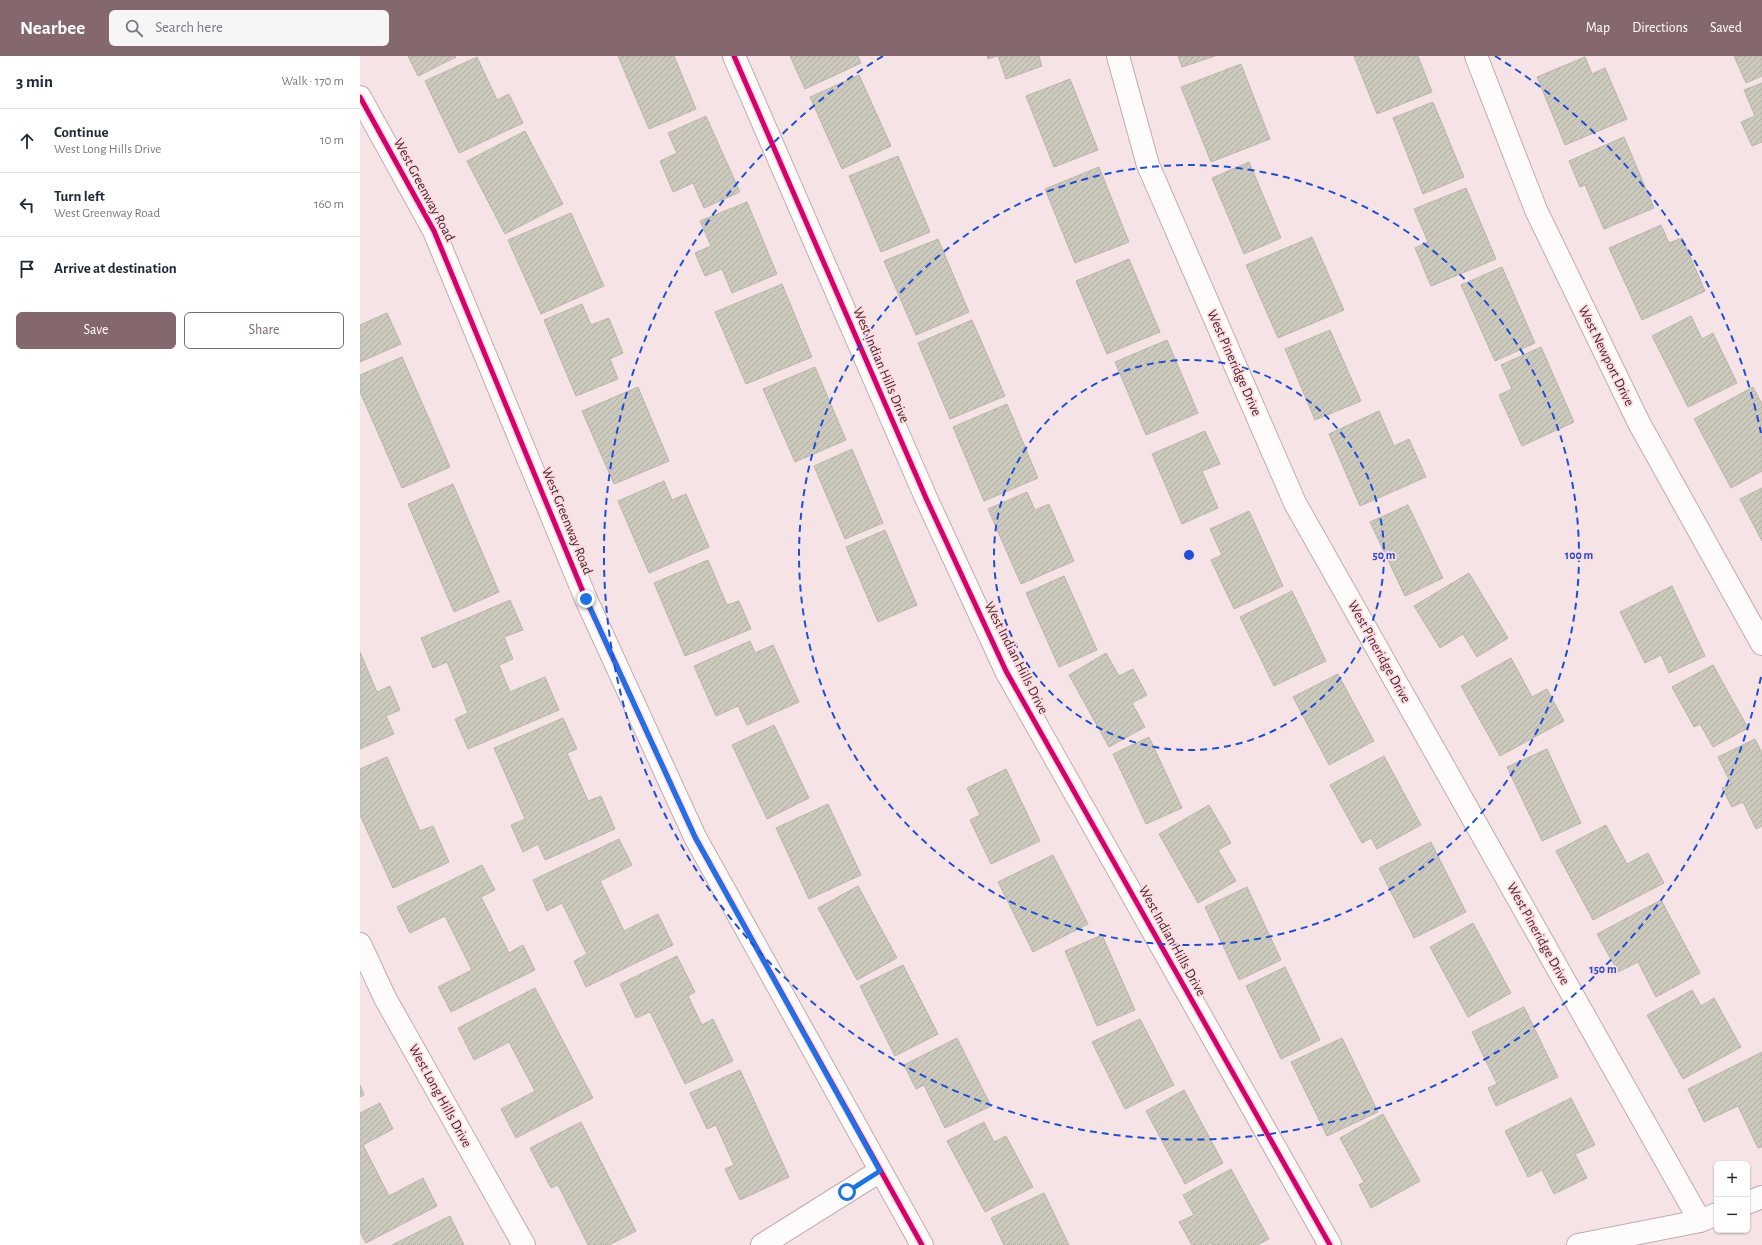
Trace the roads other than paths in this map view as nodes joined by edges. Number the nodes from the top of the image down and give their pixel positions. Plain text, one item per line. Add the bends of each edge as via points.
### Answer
1 (734, 56) edge
2 (1118, 56) edge
3 (1476, 56) edge
4 (360, 97) edge
5 (1762, 644) edge
6 (360, 944) edge
7 (880, 1171) junction
8 (1762, 1197) edge
9 (1750, 1202) edge
10 (1708, 1217) edge
11 (524, 1245) edge
12 (762, 1245) edge
13 (922, 1245) edge
14 (1330, 1245) edge
15 (1578, 1245) edge

1 - 14 street, West Indian Hills Drive via 926,498 1006,671
2 - 10 street, West Pineridge Drive via 1148,164 1295,502
3 - 5 street, West Newport Drive via 1536,210 1639,423
4 - 7 street, West Greenway Road via 434,231 586,599 695,837
6 - 11 street, West Long Hills Drive via 385,998
7 - 12 street
7 - 13 street, West Greenway Road
8 - 9 street
10 - 15 street

